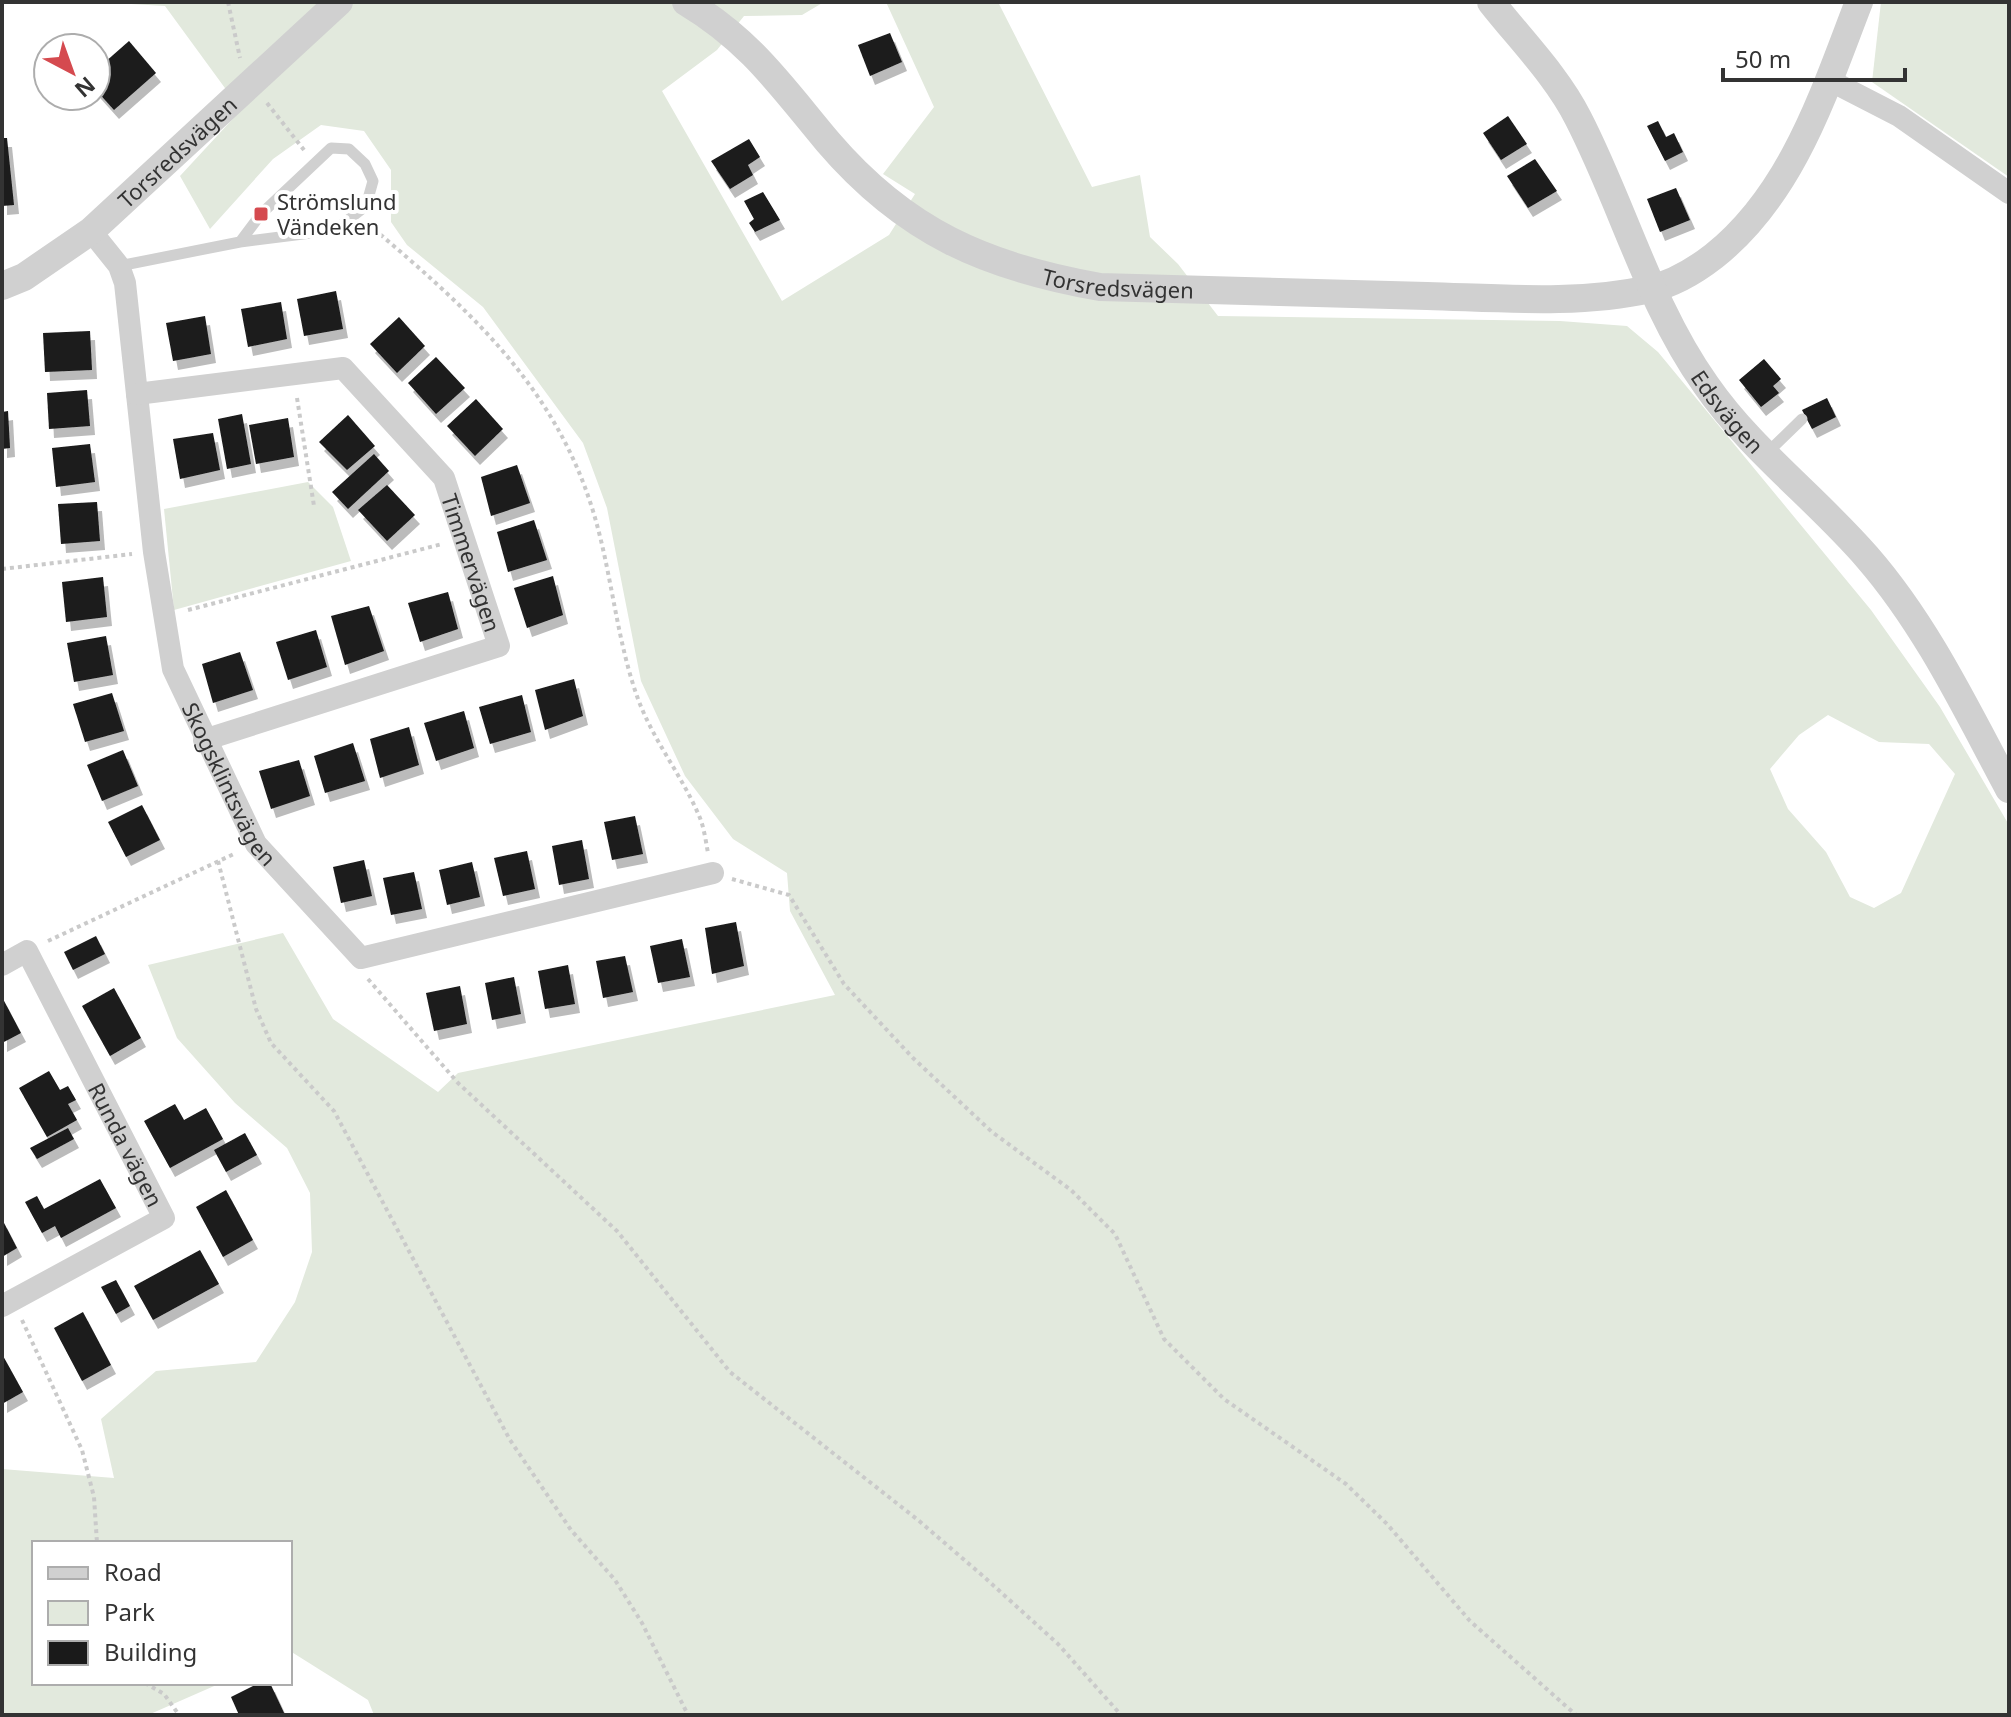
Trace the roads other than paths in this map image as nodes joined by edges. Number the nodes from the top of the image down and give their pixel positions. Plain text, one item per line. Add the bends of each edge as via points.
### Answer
1 (339, 2) edge
2 (686, 2) edge
3 (1491, 2) edge
4 (1859, 2) edge
5 (1829, 80) junction
6 (2009, 193) edge
7 (91, 231) junction
8 (240, 242) junction
9 (119, 266) junction
10 (2, 286) edge
11 (1654, 288) junction
12 (137, 394) junction
13 (1802, 419) dead end
14 (1765, 454) junction
15 (204, 740) junction
16 (2009, 789) edge
17 (713, 873) road end
18 (2, 965) edge
19 (8, 1303) edge

1 - 7 street, Torsredsvägen
2 - 11 street, Torsredsvägen via 758,57 880,194 962,249 1038,276 1100,287 1498,298 1574,298
3 - 11 street, Edsvägen via 1577,116
4 - 5 street, Torsredsvägen
5 - 6 street via 1899,116
5 - 11 street, Torsredsvägen via 1797,153 1761,206 1714,256
7 - 9 street, Skogsklintsvägen
7 - 10 street, Torsredsvägen
8 - 8 lane via 335,230 357,215 373,192 365,164 349,149 331,148 261,214
8 - 9 lane
9 - 12 street, Skogsklintsvägen
11 - 14 street, Edsvägen via 1705,385
12 - 15 street, Skogsklintsvägen via 173,669
12 - 15 street, Timmervägen via 343,368 444,478 499,646
13 - 14 lane
14 - 16 street, Edsvägen via 1866,555 1916,619
15 - 17 street, Skogsklintsvägen via 256,844 361,958
18 - 19 street, Runda vägen via 27,951 164,1218

